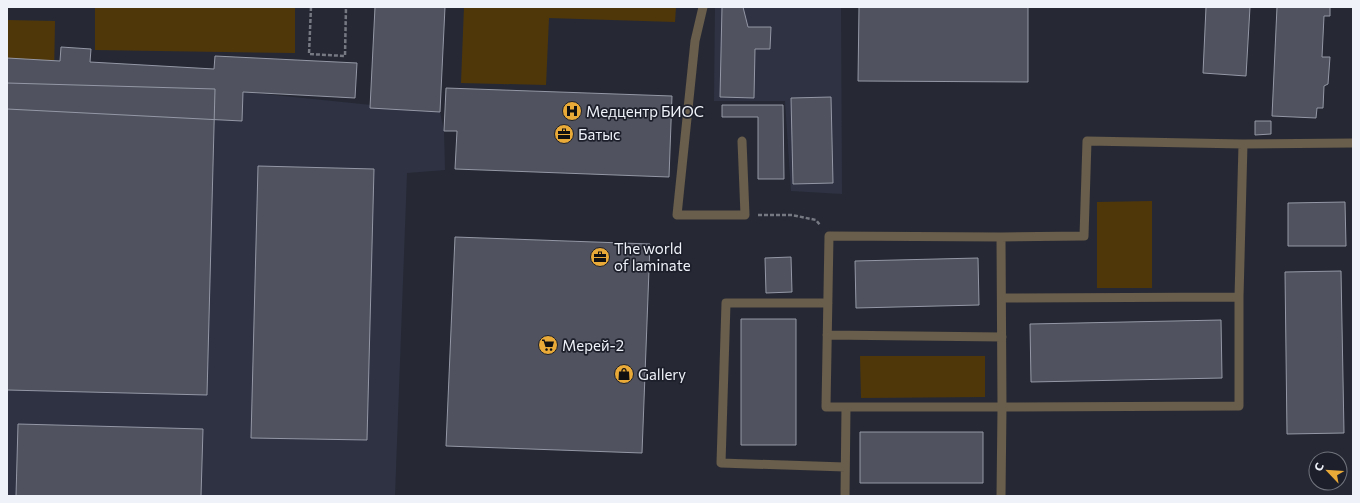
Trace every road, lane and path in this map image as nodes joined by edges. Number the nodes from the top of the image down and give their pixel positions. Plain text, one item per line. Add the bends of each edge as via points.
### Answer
1 (311, 7) edge
2 (346, 7) edge
3 (703, 7) edge
4 (742, 141) dead end
5 (1353, 143) edge
6 (1243, 144) junction
7 (745, 215) junction
8 (830, 236) junction
9 (1001, 237) junction
10 (1239, 297) junction
11 (1002, 298) junction
12 (828, 303) junction
13 (828, 335) junction
14 (1002, 337) junction
15 (846, 407) junction
16 (1002, 407) junction
17 (845, 467) junction
18 (845, 496) edge
19 (1001, 496) edge

1 - 2 path via 309,54 345,56
3 - 7 lane via 695,41 678,215
4 - 7 lane
5 - 6 lane
6 - 9 lane via 1087,141 1084,236
6 - 10 lane
7 - 8 path via 792,215 816,220
8 - 9 lane
8 - 12 lane
9 - 11 lane
10 - 11 lane
10 - 16 lane via 1239,406
11 - 14 lane
12 - 13 lane
12 - 17 lane via 726,303 721,463
13 - 14 lane
13 - 15 lane via 826,407
14 - 16 lane
15 - 16 lane
15 - 17 lane
16 - 19 lane
17 - 18 lane

